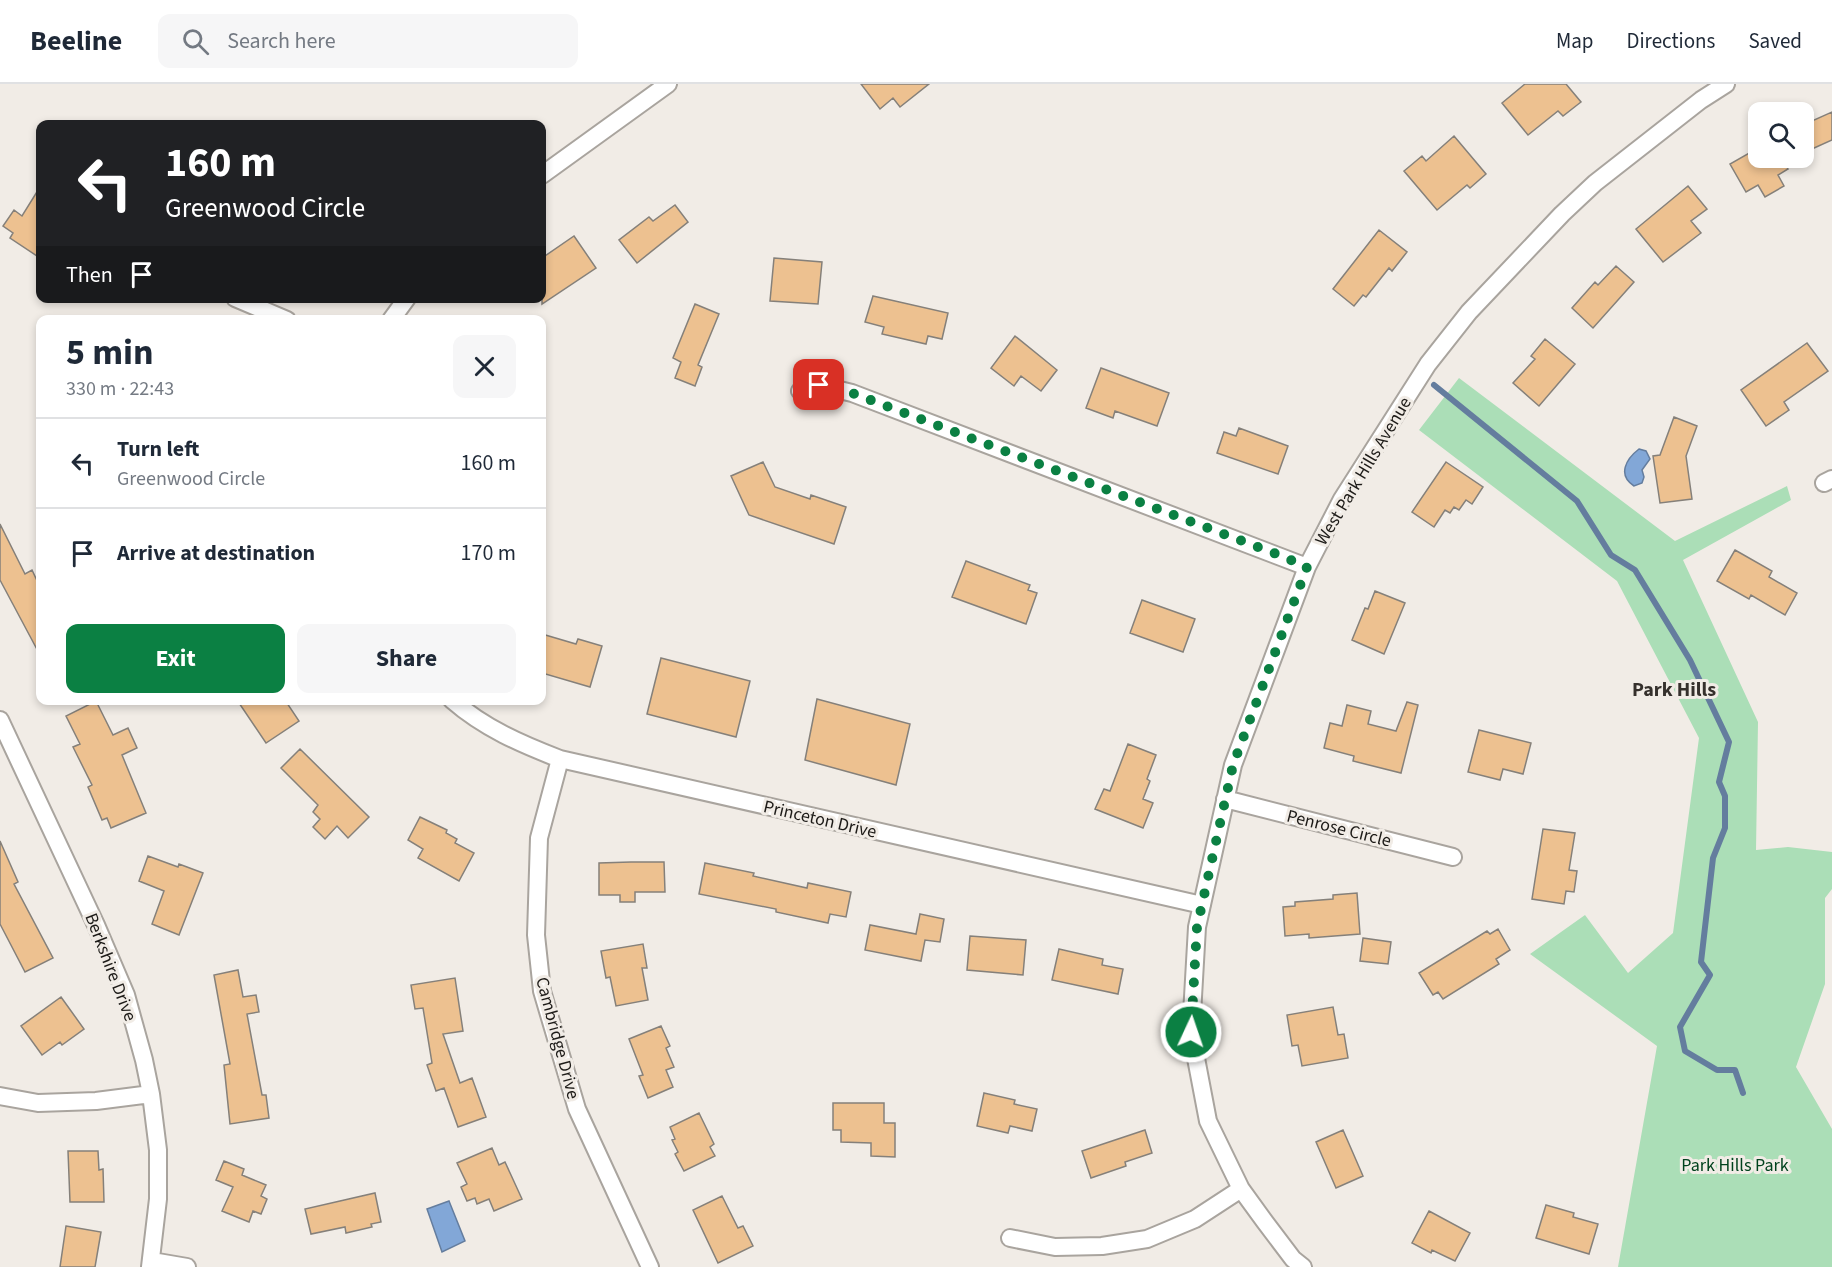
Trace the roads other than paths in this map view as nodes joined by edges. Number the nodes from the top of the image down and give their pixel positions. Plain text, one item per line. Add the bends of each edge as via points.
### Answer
1 (668, 84) edge
2 (1726, 84) edge
3 (546, 172) edge
4 (247, 303) edge
5 (275, 315) edge
6 (800, 391) dead end
7 (1307, 567) junction
8 (459, 705) edge
9 (0, 720) edge
10 (560, 759) junction
11 (1225, 799) junction
12 (1453, 857) dead end
13 (1202, 905) junction
14 (152, 1095) junction
15 (0, 1096) edge
16 (1241, 1190) junction
17 (1010, 1238) dead end
18 (151, 1264) edge
19 (187, 1267) edge
20 (650, 1267) edge
21 (1303, 1267) edge

1 - 3 street
2 - 7 street, West Park Hills Avenue via 1595,183 1469,312 1428,364 1342,499
4 - 5 street
6 - 7 street via 819,385 852,393
7 - 11 street, West Park Hills Avenue via 1233,765
8 - 10 street, Princeton Drive via 485,725
9 - 14 street, Berkshire Drive via 126,995
10 - 13 street, Princeton Drive
10 - 20 street, Cambridge Drive via 539,838 536,935 542,991 577,1109
11 - 12 street, Penrose Circle
11 - 13 street, West Park Hills Avenue
13 - 16 street, West Park Hills Avenue via 1197,927 1191,1032 1208,1121
14 - 15 street via 38,1103
14 - 18 street, Berkshire Drive via 158,1199
16 - 17 street via 1195,1219 1147,1239 1102,1246 1055,1247
16 - 21 street, West Park Hills Avenue
18 - 19 street

